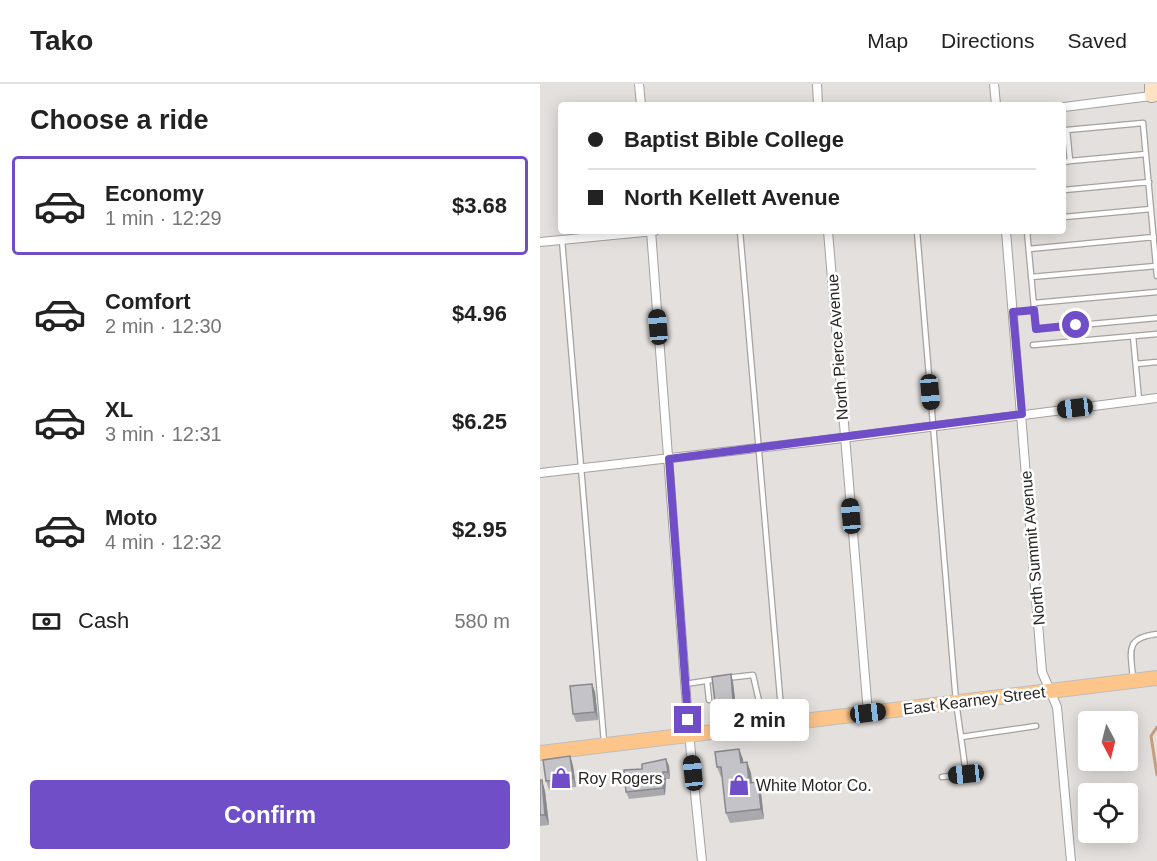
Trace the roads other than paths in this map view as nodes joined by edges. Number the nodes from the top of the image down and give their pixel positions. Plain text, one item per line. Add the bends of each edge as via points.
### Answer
1 (639, 84) edge
2 (817, 84) edge
3 (994, 84) edge
4 (1153, 92) edge
5 (641, 102) edge
6 (818, 102) edge
7 (996, 102) edge
8 (1066, 107) edge
9 (1146, 154) junction
10 (1070, 161) junction
11 (1066, 162) edge
12 (1149, 182) junction
13 (1066, 190) edge
14 (1151, 209) junction
15 (1066, 218) edge
16 (621, 234) edge
17 (651, 234) edge
18 (740, 234) edge
19 (828, 234) edge
20 (917, 234) edge
21 (1006, 234) edge
22 (1027, 234) edge
23 (1154, 237) junction
24 (562, 240) junction
25 (540, 242) edge
26 (1029, 249) junction
27 (1156, 266) edge
28 (1157, 276) edge
29 (1031, 277) junction
30 (1157, 292) edge
31 (1034, 303) junction
32 (1034, 310) junction
33 (1013, 312) junction
34 (1157, 318) edge
35 (1157, 334) edge
36 (1133, 336) junction
37 (1033, 345) dead end
38 (1157, 362) edge
39 (1136, 364) junction
40 (1157, 398) edge
41 (1139, 400) junction
42 (1022, 414) junction
43 (933, 426) junction
44 (844, 438) junction
45 (759, 448) junction
46 (669, 459) junction
47 (581, 468) junction
48 (540, 473) edge
49 (1157, 634) edge
50 (1157, 678) edge
51 (706, 681) junction
52 (1133, 681) junction
53 (685, 684) junction
54 (1049, 690) junction
55 (709, 700) dead end
56 (956, 702) junction
57 (868, 713) junction
58 (782, 723) junction
59 (764, 725) junction
60 (1036, 726) dead end
61 (689, 734) junction
62 (962, 737) junction
63 (604, 745) junction
64 (540, 753) edge
65 (942, 777) dead end
66 (702, 861) edge
67 (1071, 861) edge

1 - 5 street
2 - 6 street
3 - 7 street
4 - 8 street
9 - 10 lane
9 - 10 lane via 1143,123 1132,124 1067,130
9 - 12 lane
10 - 11 lane
12 - 13 lane
12 - 14 lane
14 - 15 lane
14 - 23 lane
16 - 24 street
17 - 46 street
18 - 45 lane
19 - 44 street, North Pierce Avenue
20 - 43 lane
21 - 33 street, North Summit Avenue
22 - 26 lane
23 - 26 lane
23 - 27 lane
24 - 25 street
24 - 47 lane
26 - 29 lane
27 - 28 lane
27 - 29 lane
29 - 31 lane
30 - 31 lane
31 - 32 lane
32 - 33 lane
32 - 34 lane via 1036,329
33 - 42 street, North Summit Avenue
35 - 36 lane
36 - 37 lane
36 - 39 lane
38 - 39 lane
39 - 41 lane
40 - 41 street
41 - 42 street
42 - 43 street
42 - 54 street, North Summit Avenue via 1042,672
43 - 44 street
43 - 56 lane
44 - 45 street
44 - 57 street, North Pierce Avenue
45 - 46 street
45 - 58 lane
46 - 47 street
46 - 53 street
47 - 48 street
47 - 63 lane
49 - 52 lane via 1134,641
50 - 52 main road, East Kearney Street
51 - 53 lane
51 - 55 lane
51 - 59 lane via 753,675
52 - 54 main road, East Kearney Street
53 - 61 street
54 - 56 main road, East Kearney Street
54 - 67 street, North Summit Avenue via 1057,707
56 - 57 main road, East Kearney Street
56 - 62 lane
57 - 58 main road, East Kearney Street
58 - 59 main road, East Kearney Street
59 - 61 main road, East Kearney Street
60 - 62 lane
61 - 63 main road, East Kearney Street
61 - 66 street
62 - 65 lane via 966,774
63 - 64 main road, East Kearney Street

